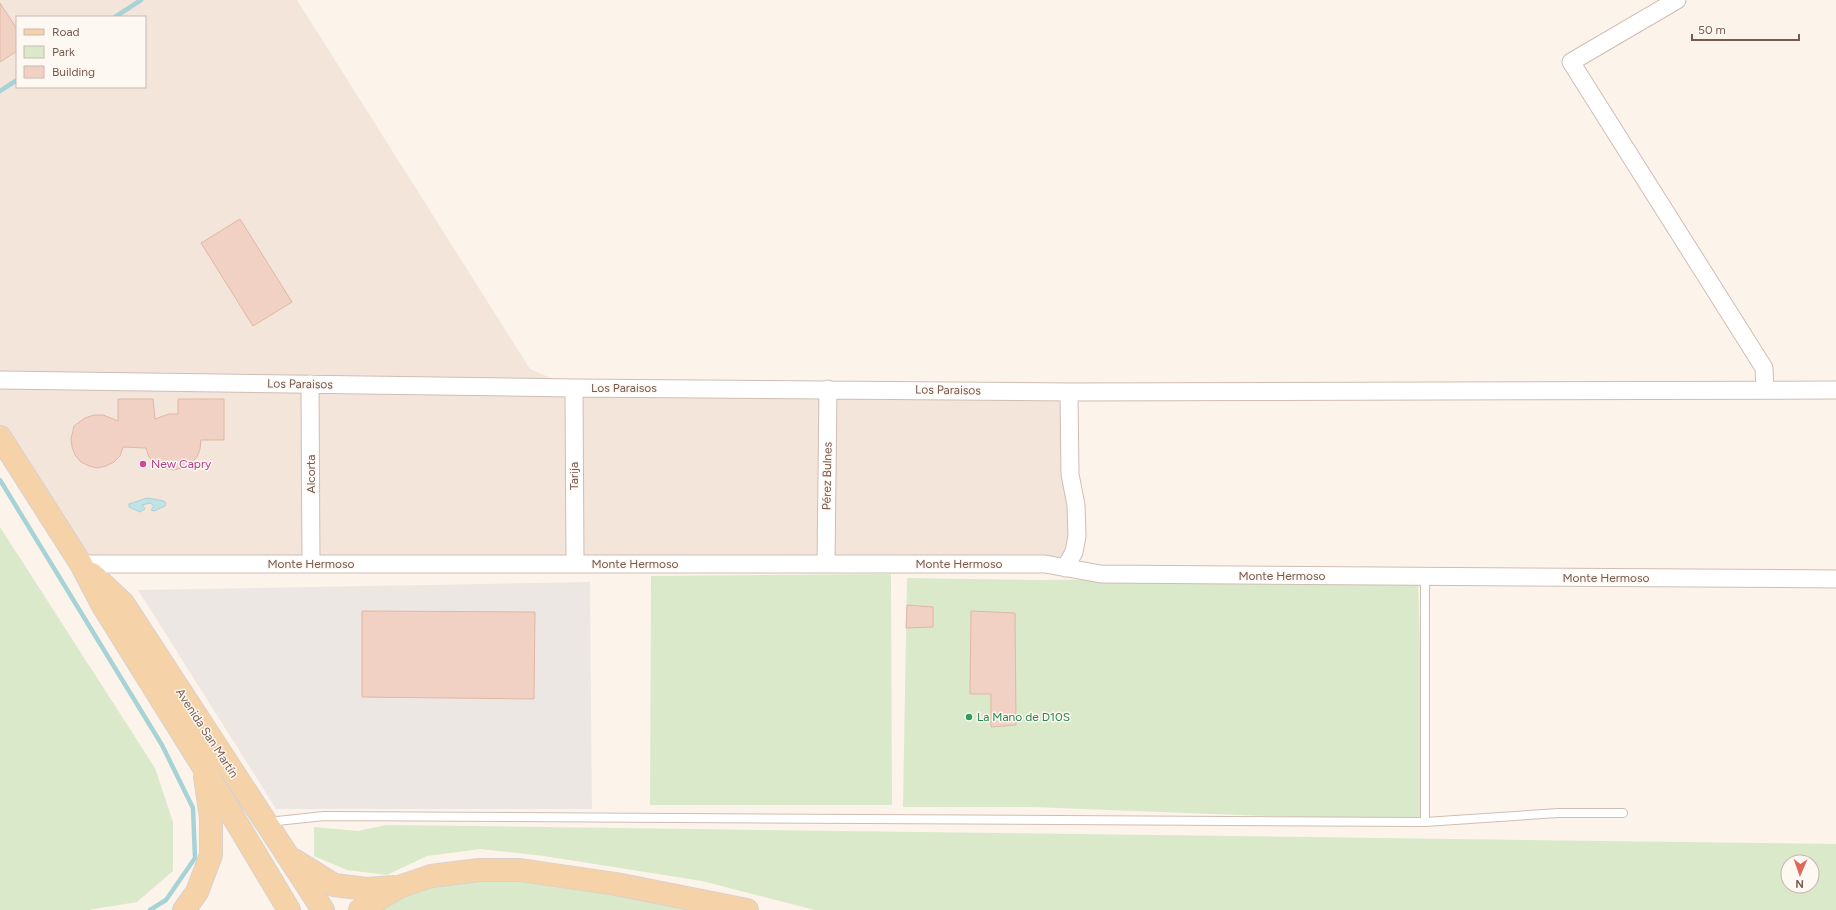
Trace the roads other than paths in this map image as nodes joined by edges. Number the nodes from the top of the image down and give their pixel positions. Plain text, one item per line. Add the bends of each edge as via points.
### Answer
1 (1677, 0) edge
2 (0, 380) edge
3 (310, 384) junction
4 (574, 388) junction
5 (828, 389) junction
6 (1765, 390) junction
7 (1836, 390) edge
8 (1069, 392) junction
9 (0, 437) edge
10 (81, 564) junction
11 (311, 564) junction
12 (575, 564) junction
13 (826, 564) junction
14 (1065, 568) junction
15 (1425, 577) junction
16 (1836, 579) edge
17 (204, 768) junction
18 (1623, 813) dead end
19 (265, 822) junction
20 (1425, 822) junction
21 (287, 856) junction
22 (399, 887) junction
23 (184, 910) edge
24 (289, 910) edge
25 (323, 910) edge
26 (360, 910) edge
27 (748, 910) edge

1 - 6 street via 1571,62 1764,368
2 - 3 street, Los Paraisos
3 - 4 street, Los Paraisos
3 - 11 street, Alcorta
4 - 5 street, Los Paraisos
4 - 12 street, Tarija
5 - 8 street, Los Paraisos
5 - 13 street, Pérez Bulnes
6 - 7 street, Los Paraisos
6 - 8 street, Los Paraisos
8 - 14 street via 1070,474 1076,505 1077,536 1074,552
9 - 10 main road, Avenida San Martín
10 - 11 street, Monte Hermoso
10 - 17 main road, Avenida San Martín via 103,606
10 - 19 main road, Avenida San Martín via 123,603
11 - 12 street, Monte Hermoso
12 - 13 street, Monte Hermoso
13 - 14 street, Monte Hermoso via 1045,564
14 - 15 street, Monte Hermoso via 1101,574
15 - 16 street, Monte Hermoso
15 - 20 lane
17 - 23 main road via 211,818 211,855 197,892
17 - 24 main road, Avenida San Martín
18 - 20 lane via 1558,813
19 - 20 lane via 324,816
19 - 21 main road, Avenida San Martín
21 - 22 main road via 334,885 367,889
21 - 25 main road, Avenida San Martín
22 - 26 main road
22 - 27 main road via 431,876 479,870 520,870 616,884

